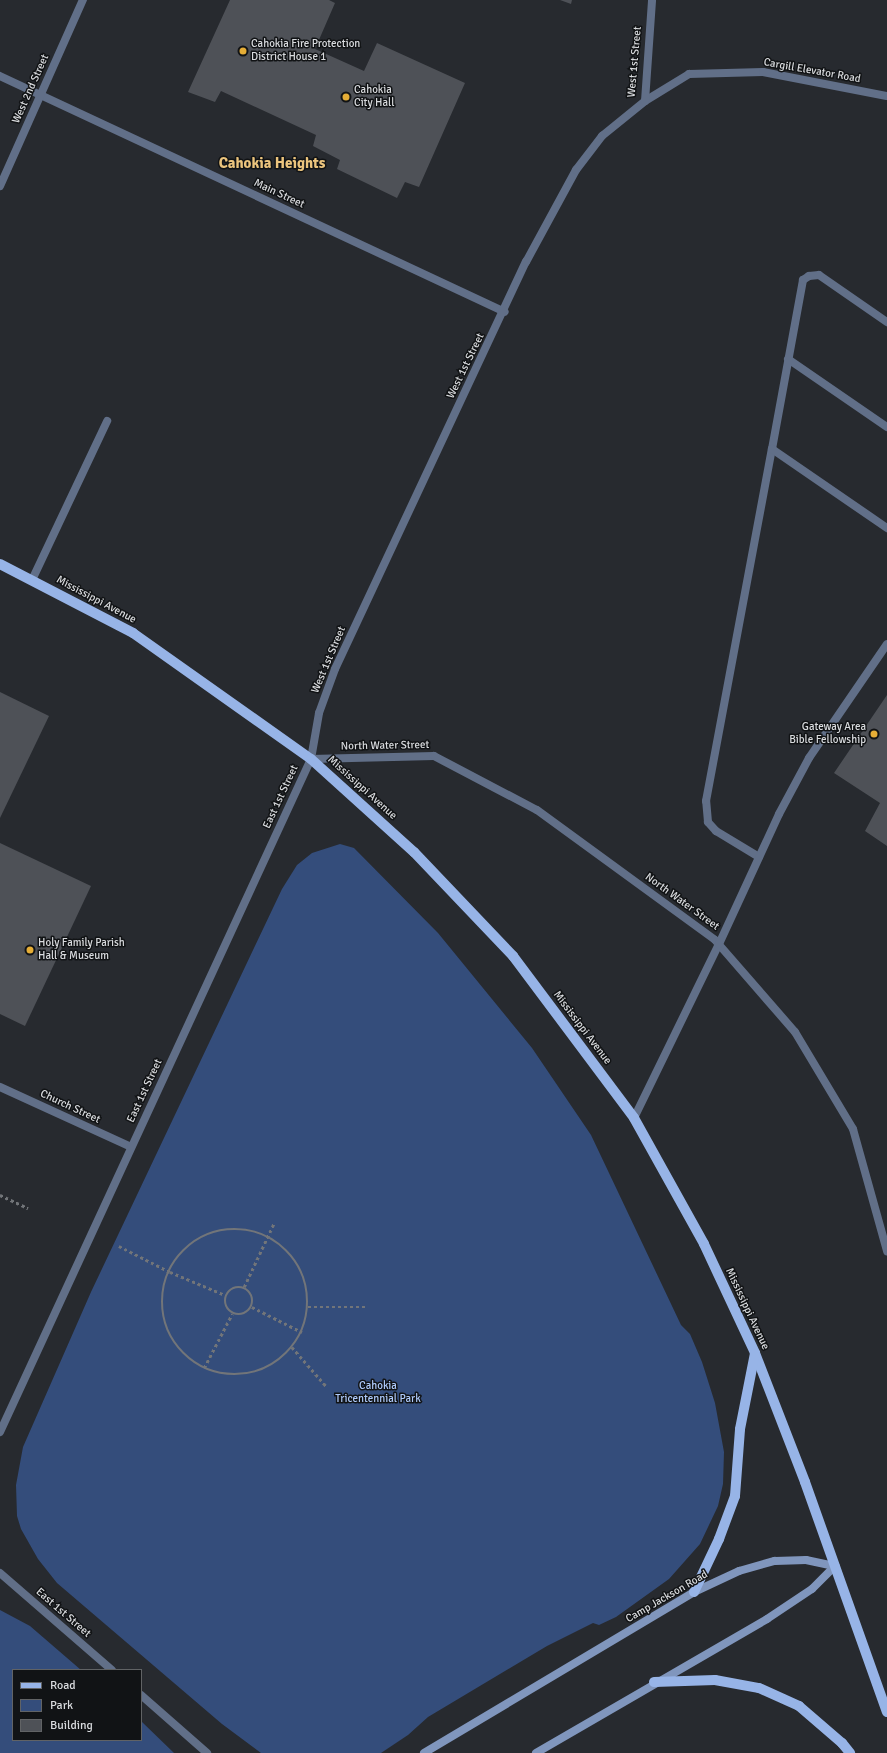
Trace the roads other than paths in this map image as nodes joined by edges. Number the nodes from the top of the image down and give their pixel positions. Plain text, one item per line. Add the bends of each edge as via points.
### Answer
1 (83, 0) edge
2 (652, 0) edge
3 (0, 76) edge
4 (40, 96) junction
5 (887, 96) edge
6 (644, 101) junction
7 (0, 186) edge
8 (505, 312) junction
9 (887, 322) edge
10 (788, 359) junction
11 (107, 421) dead end
12 (887, 427) edge
13 (772, 449) junction
14 (887, 528) edge
15 (0, 564) edge
16 (32, 580) junction
17 (887, 644) edge
18 (311, 759) junction
19 (759, 857) junction
20 (719, 944) junction
21 (0, 1087) edge
22 (634, 1118) junction
23 (131, 1147) junction
24 (887, 1251) edge
25 (755, 1353) junction
26 (0, 1432) edge
27 (835, 1566) junction
28 (0, 1573) edge
29 (694, 1592) junction
30 (111, 1669) edge
31 (654, 1682) junction
32 (142, 1696) edge
33 (887, 1712) edge
34 (207, 1753) edge
35 (424, 1753) edge
36 (536, 1753) edge
37 (850, 1753) edge

1 - 4 street, West 2nd Street
2 - 6 street, West 1st Street
3 - 4 street, Main Street
4 - 7 street, West 2nd Street
4 - 8 street, Main Street
5 - 6 street, Cargill Elevator Road via 763,72 689,74
6 - 8 street, West 1st Street via 602,136 576,170 552,211
8 - 18 street, West 1st Street via 335,669 318,714
9 - 10 street via 830,281 819,275 809,276 803,280
10 - 12 street
10 - 13 street
11 - 16 street
13 - 14 street
13 - 19 street via 706,801 708,822 716,831
15 - 16 main road, Mississippi Avenue
16 - 18 main road, Mississippi Avenue via 133,633
17 - 19 street via 809,758
18 - 20 street, North Water Street via 434,756 537,810
18 - 22 main road, Mississippi Avenue via 414,852 514,956
18 - 23 street, East 1st Street
19 - 20 street
20 - 22 street
20 - 24 street, North Water Street via 795,1032 853,1129
21 - 23 street, Church Street
22 - 25 main road, Mississippi Avenue via 704,1244
23 - 26 street, East 1st Street
25 - 27 main road, Mississippi Avenue
25 - 29 main road via 740,1429 734,1496 719,1539
27 - 29 main road, Camp Jackson Road via 806,1560 775,1561 739,1571
27 - 31 main road via 806,1594
27 - 33 main road, Mississippi Avenue
28 - 30 street, East 1st Street
29 - 35 main road, Camp Jackson Road
31 - 36 main road
31 - 37 main road via 715,1680 759,1688 799,1706
32 - 34 street

